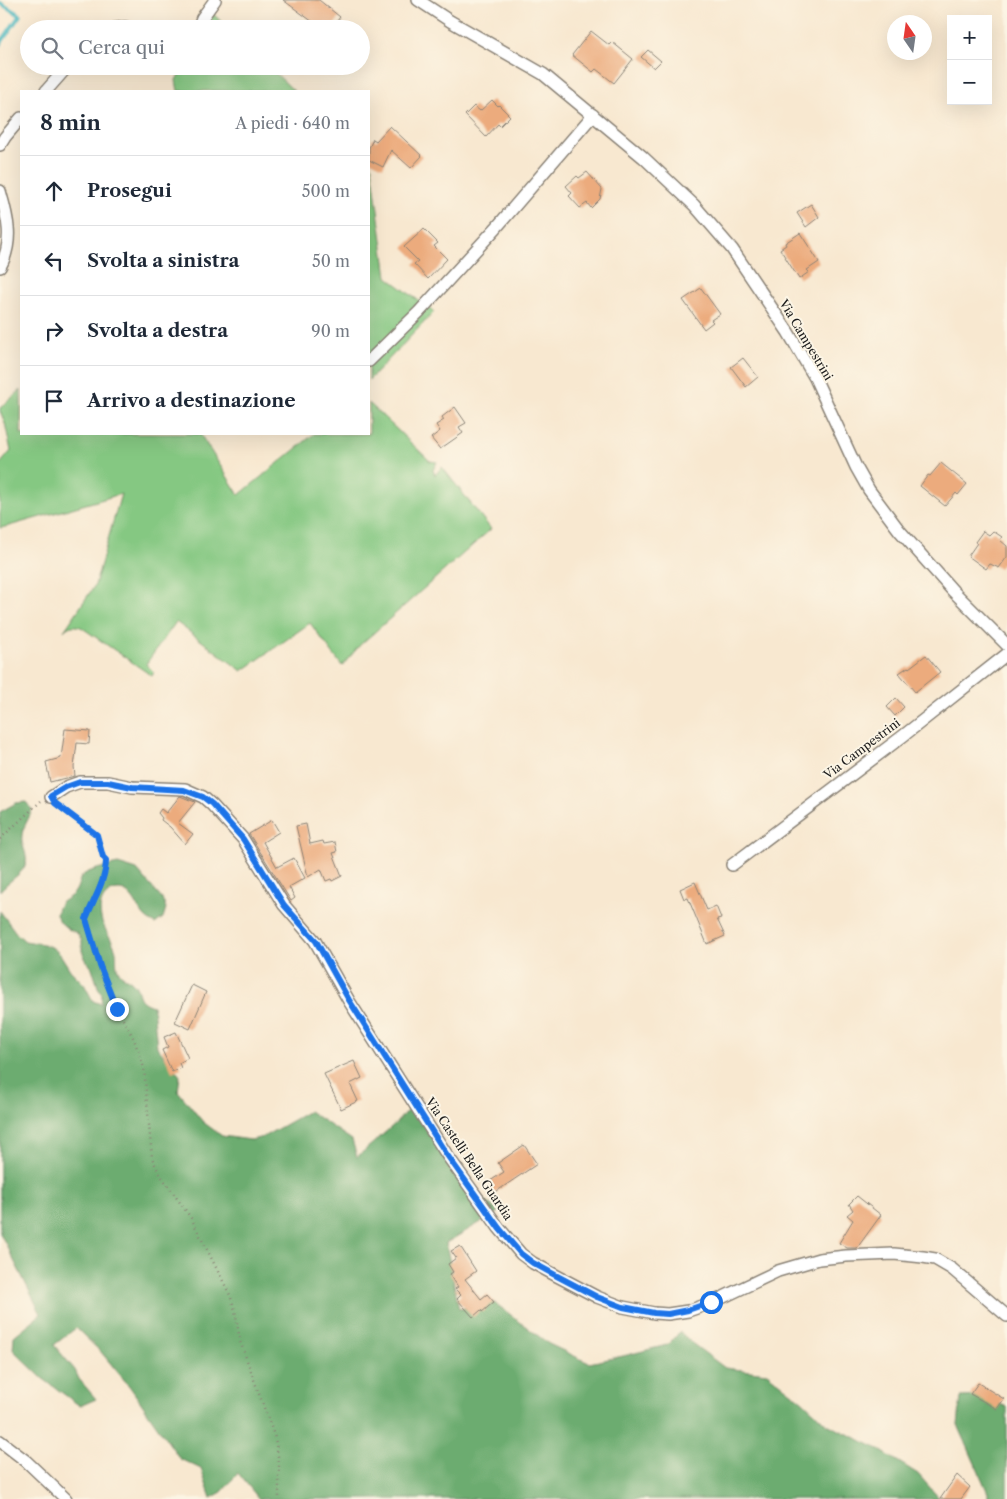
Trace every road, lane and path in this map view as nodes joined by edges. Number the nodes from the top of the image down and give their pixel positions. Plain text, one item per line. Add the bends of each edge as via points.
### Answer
1 (215, 0) edge
2 (418, 0) edge
3 (201, 20) edge
4 (60, 75) edge
5 (47, 90) edge
6 (593, 115) junction
7 (20, 119) edge
8 (0, 145) edge
9 (0, 191) edge
10 (0, 267) edge
11 (370, 360) edge
12 (1007, 645) edge
13 (1007, 654) edge
14 (51, 796) junction
15 (0, 839) edge
16 (732, 864) dead end
17 (1007, 1316) edge
18 (0, 1441) edge
19 (66, 1499) edge
20 (279, 1499) edge

1 - 3 street
2 - 6 street, Via Campestrini via 544,74
4 - 5 street
6 - 11 street via 496,228
6 - 12 street, Via Campestrini via 694,205 732,249 815,378 870,490 899,530
7 - 8 street
9 - 10 street via 9,233 8,249
13 - 16 street, Via Campestrini
14 - 15 path
14 - 17 street, Via Castelli Bella Guardia via 80,782 108,782 184,790 212,804 243,839 284,905 316,941 349,1000 447,1155 499,1228 521,1254 549,1272 623,1307 668,1314 711,1302 778,1271 819,1259 894,1254 935,1259 952,1269
14 - 20 path via 55,803 97,835 106,860 99,890 86,919 114,1004 134,1039 144,1068 152,1158 191,1218 235,1310 240,1341 274,1438 279,1462
18 - 19 street

